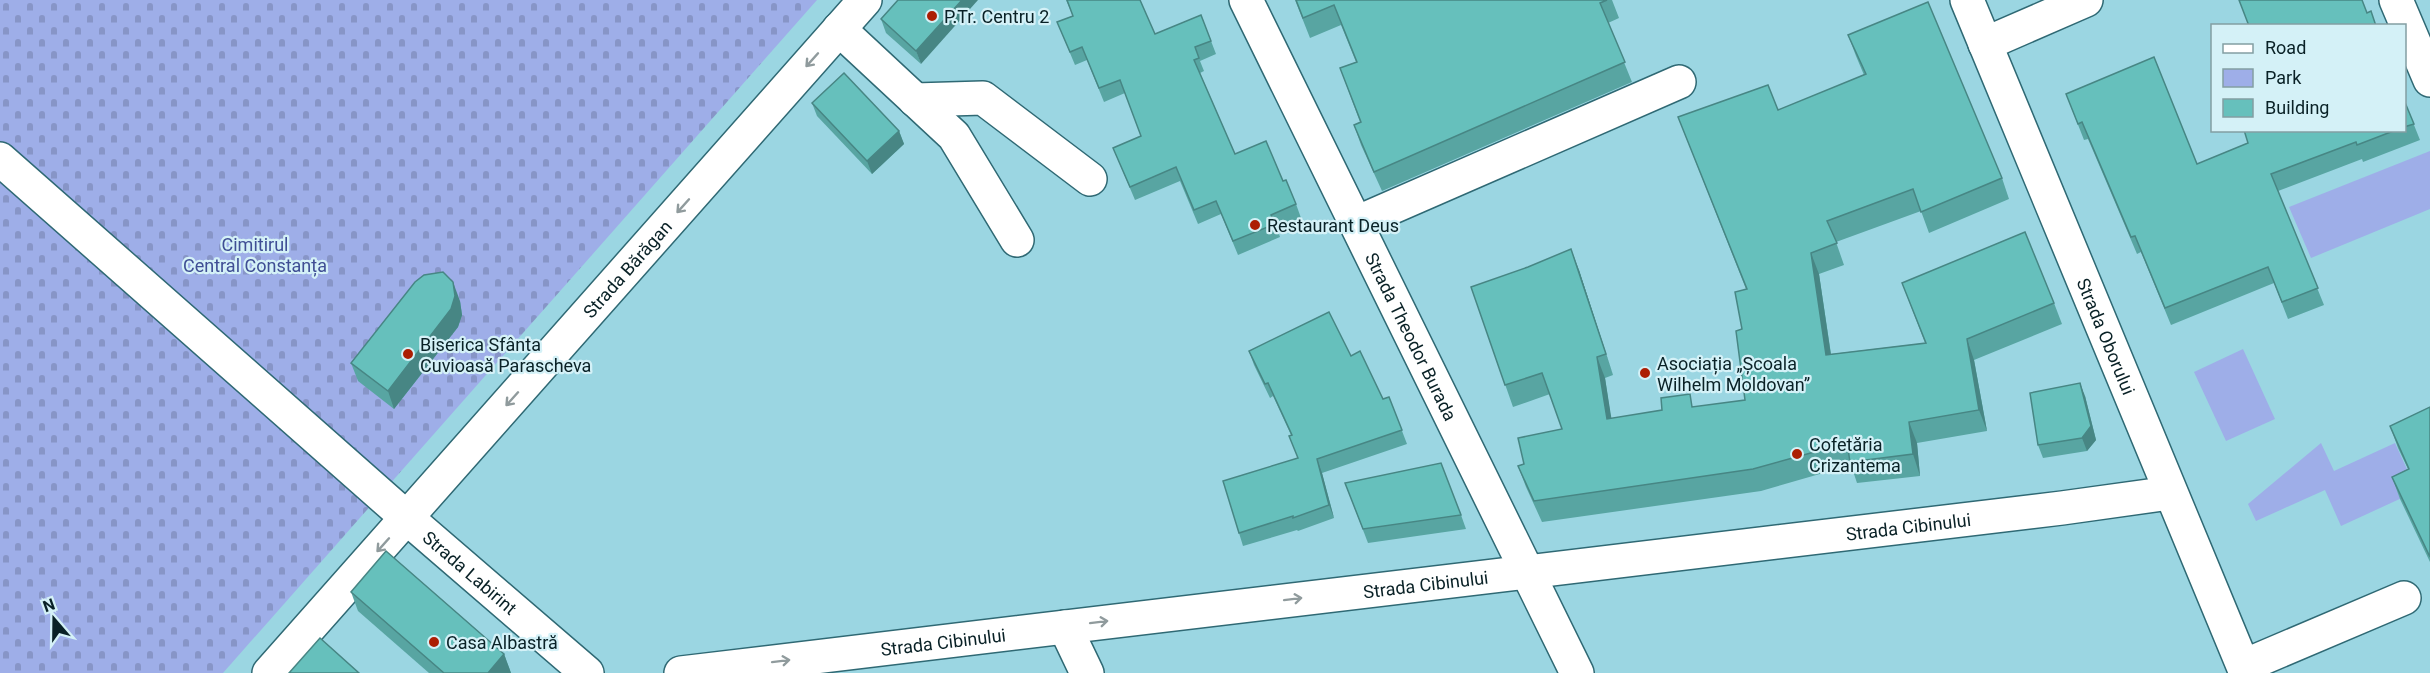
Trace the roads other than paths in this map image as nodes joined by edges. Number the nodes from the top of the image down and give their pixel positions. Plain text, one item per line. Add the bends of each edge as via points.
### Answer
1 (865, 0) edge
2 (1246, 0) edge
3 (1967, 0) edge
4 (2086, 0) edge
5 (2396, 0) edge
6 (839, 29) junction
7 (1985, 44) junction
8 (2430, 80) edge
9 (1679, 82) dead end
10 (915, 100) junction
11 (0, 159) edge
12 (1090, 179) dead end
13 (1356, 223) junction
14 (1017, 240) dead end
15 (2170, 493) junction
16 (406, 518) junction
17 (1527, 571) junction
18 (2403, 598) dead end
19 (1065, 627) junction
20 (2245, 670) edge
21 (269, 673) edge
22 (587, 673) edge
23 (681, 673) edge
24 (1087, 673) edge
25 (1577, 673) edge

1 - 6 street, Strada Bărăgan
2 - 13 street, Strada Theodor Burada
3 - 7 street, Strada Oborului
4 - 7 street
5 - 8 street
6 - 10 street
6 -> 16 street, Strada Bărăgan
7 - 15 street, Strada Oborului
9 - 13 street
10 - 12 street via 983,98
10 - 14 street via 954,136
11 - 16 street, Strada Labirint
13 - 17 street, Strada Theodor Burada
15 - 17 street, Strada Cibinului
15 - 20 street, Strada Oborului
16 -> 21 street, Strada Bărăgan
16 - 22 street, Strada Labirint
19 -> 17 street, Strada Cibinului
17 - 25 street, Strada Theodor Burada
18 - 20 street
23 -> 19 street, Strada Cibinului
19 - 24 street

